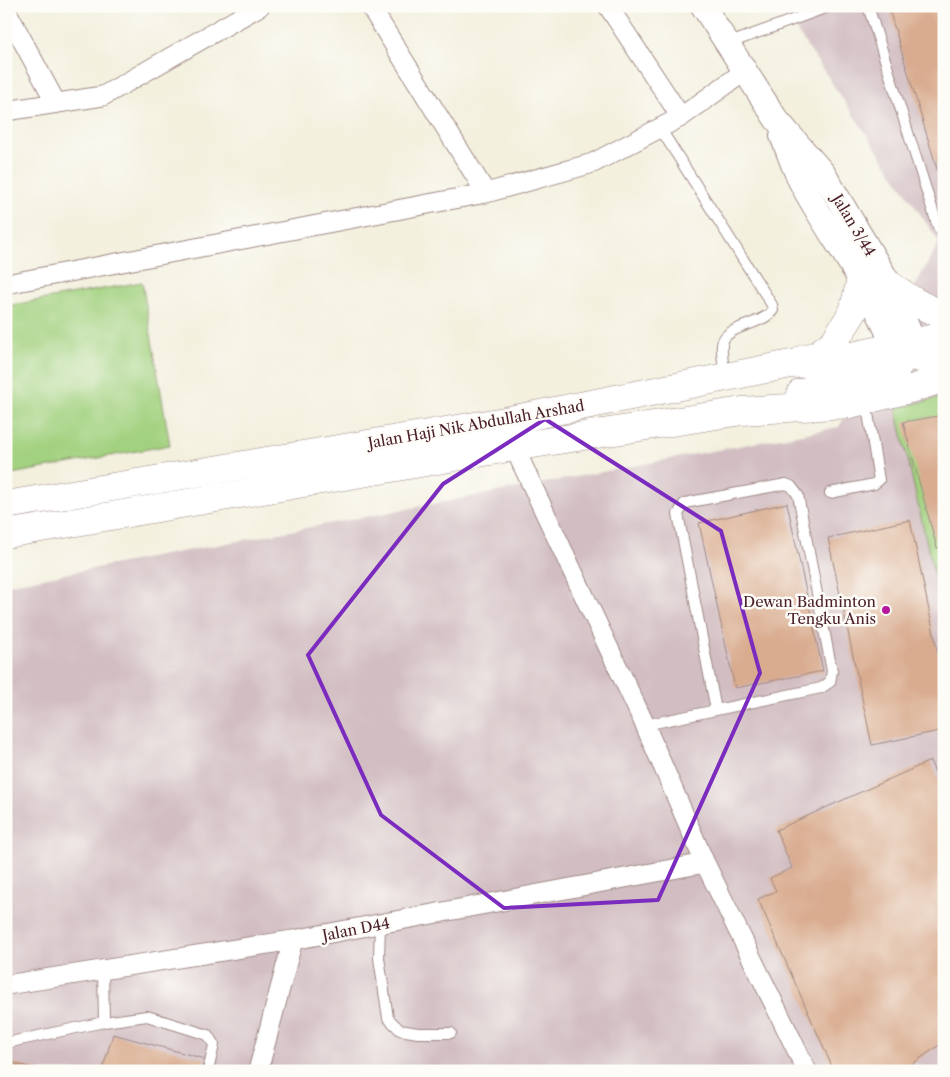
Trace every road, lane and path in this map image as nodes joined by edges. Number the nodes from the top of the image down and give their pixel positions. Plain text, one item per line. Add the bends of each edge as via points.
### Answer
1 (260, 6) edge
2 (370, 6) edge
3 (608, 6) edge
4 (703, 6) edge
5 (830, 6) edge
6 (868, 6) edge
7 (6, 10) edge
8 (727, 44) junction
9 (745, 71) junction
10 (56, 103) junction
11 (6, 111) edge
12 (681, 118) junction
13 (776, 119) junction
14 (660, 128) junction
15 (486, 193) junction
16 (944, 234) edge
17 (860, 279) junction
18 (6, 284) edge
19 (890, 286) junction
20 (944, 314) edge
21 (944, 336) edge
22 (905, 348) junction
23 (944, 360) edge
24 (791, 364) junction
25 (725, 377) junction
26 (944, 378) edge
27 (866, 400) junction
28 (742, 411) junction
29 (514, 447) junction
30 (830, 493) dead end
31 (6, 505) edge
32 (6, 534) edge
33 (716, 710) junction
34 (645, 725) junction
35 (705, 863) junction
36 (380, 924) junction
37 (293, 940) junction
38 (103, 970) junction
39 (6, 985) edge
40 (104, 1022) junction
41 (451, 1033) dead end
42 (6, 1043) edge
43 (208, 1071) edge
44 (258, 1071) edge
45 (807, 1071) edge

1 - 10 street via 103,96
2 - 15 street
3 - 12 street
4 - 8 street, Jalan 3/44
5 - 8 lane
6 - 16 lane via 938,227
7 - 10 street
8 - 9 street, Jalan 3/44
9 - 12 street
9 - 13 street, Jalan 3/44
10 - 11 street
12 - 14 street
13 - 17 street, Jalan 3/44 via 802,185
13 - 19 street, Jalan 3/44 via 823,173
14 - 15 street via 594,163
14 - 25 lane via 772,305 770,315 726,335 722,343
15 - 18 street
17 - 22 street, Jalan 3/44 via 886,325
17 - 24 main road via 854,312 834,342 816,355
19 - 20 main road
19 - 22 street, Jalan 3/44
21 - 22 main road, Jalan Haji Nik Abdullah Arshad
22 - 23 main road via 923,360
22 - 24 main road, Jalan Haji Nik Abdullah Arshad via 820,363
22 - 28 main road via 898,364 870,378 768,400
24 - 25 main road, Jalan Haji Nik Abdullah Arshad
25 - 31 main road, Jalan Haji Nik Abdullah Arshad via 505,421
26 - 27 main road, Jalan Haji Nik Abdullah Arshad
27 - 28 main road, Jalan Haji Nik Abdullah Arshad via 850,404
27 - 30 lane via 879,480 874,484
28 - 29 main road, Jalan Haji Nik Abdullah Arshad
29 - 32 main road, Jalan Haji Nik Abdullah Arshad
29 - 34 street
33 - 33 lane via 821,688 832,676 798,495 792,486 786,484 690,502 684,504 678,514
33 - 34 lane
34 - 35 street
35 - 36 street, Jalan D44
35 - 45 street
36 - 37 street, Jalan D44
36 - 41 lane via 379,958 388,1018 400,1030
37 - 38 street, Jalan D44
37 - 44 street
38 - 39 street, Jalan D44
38 - 40 lane
40 - 42 lane
40 - 43 lane via 147,1016 203,1033 212,1039 214,1045

